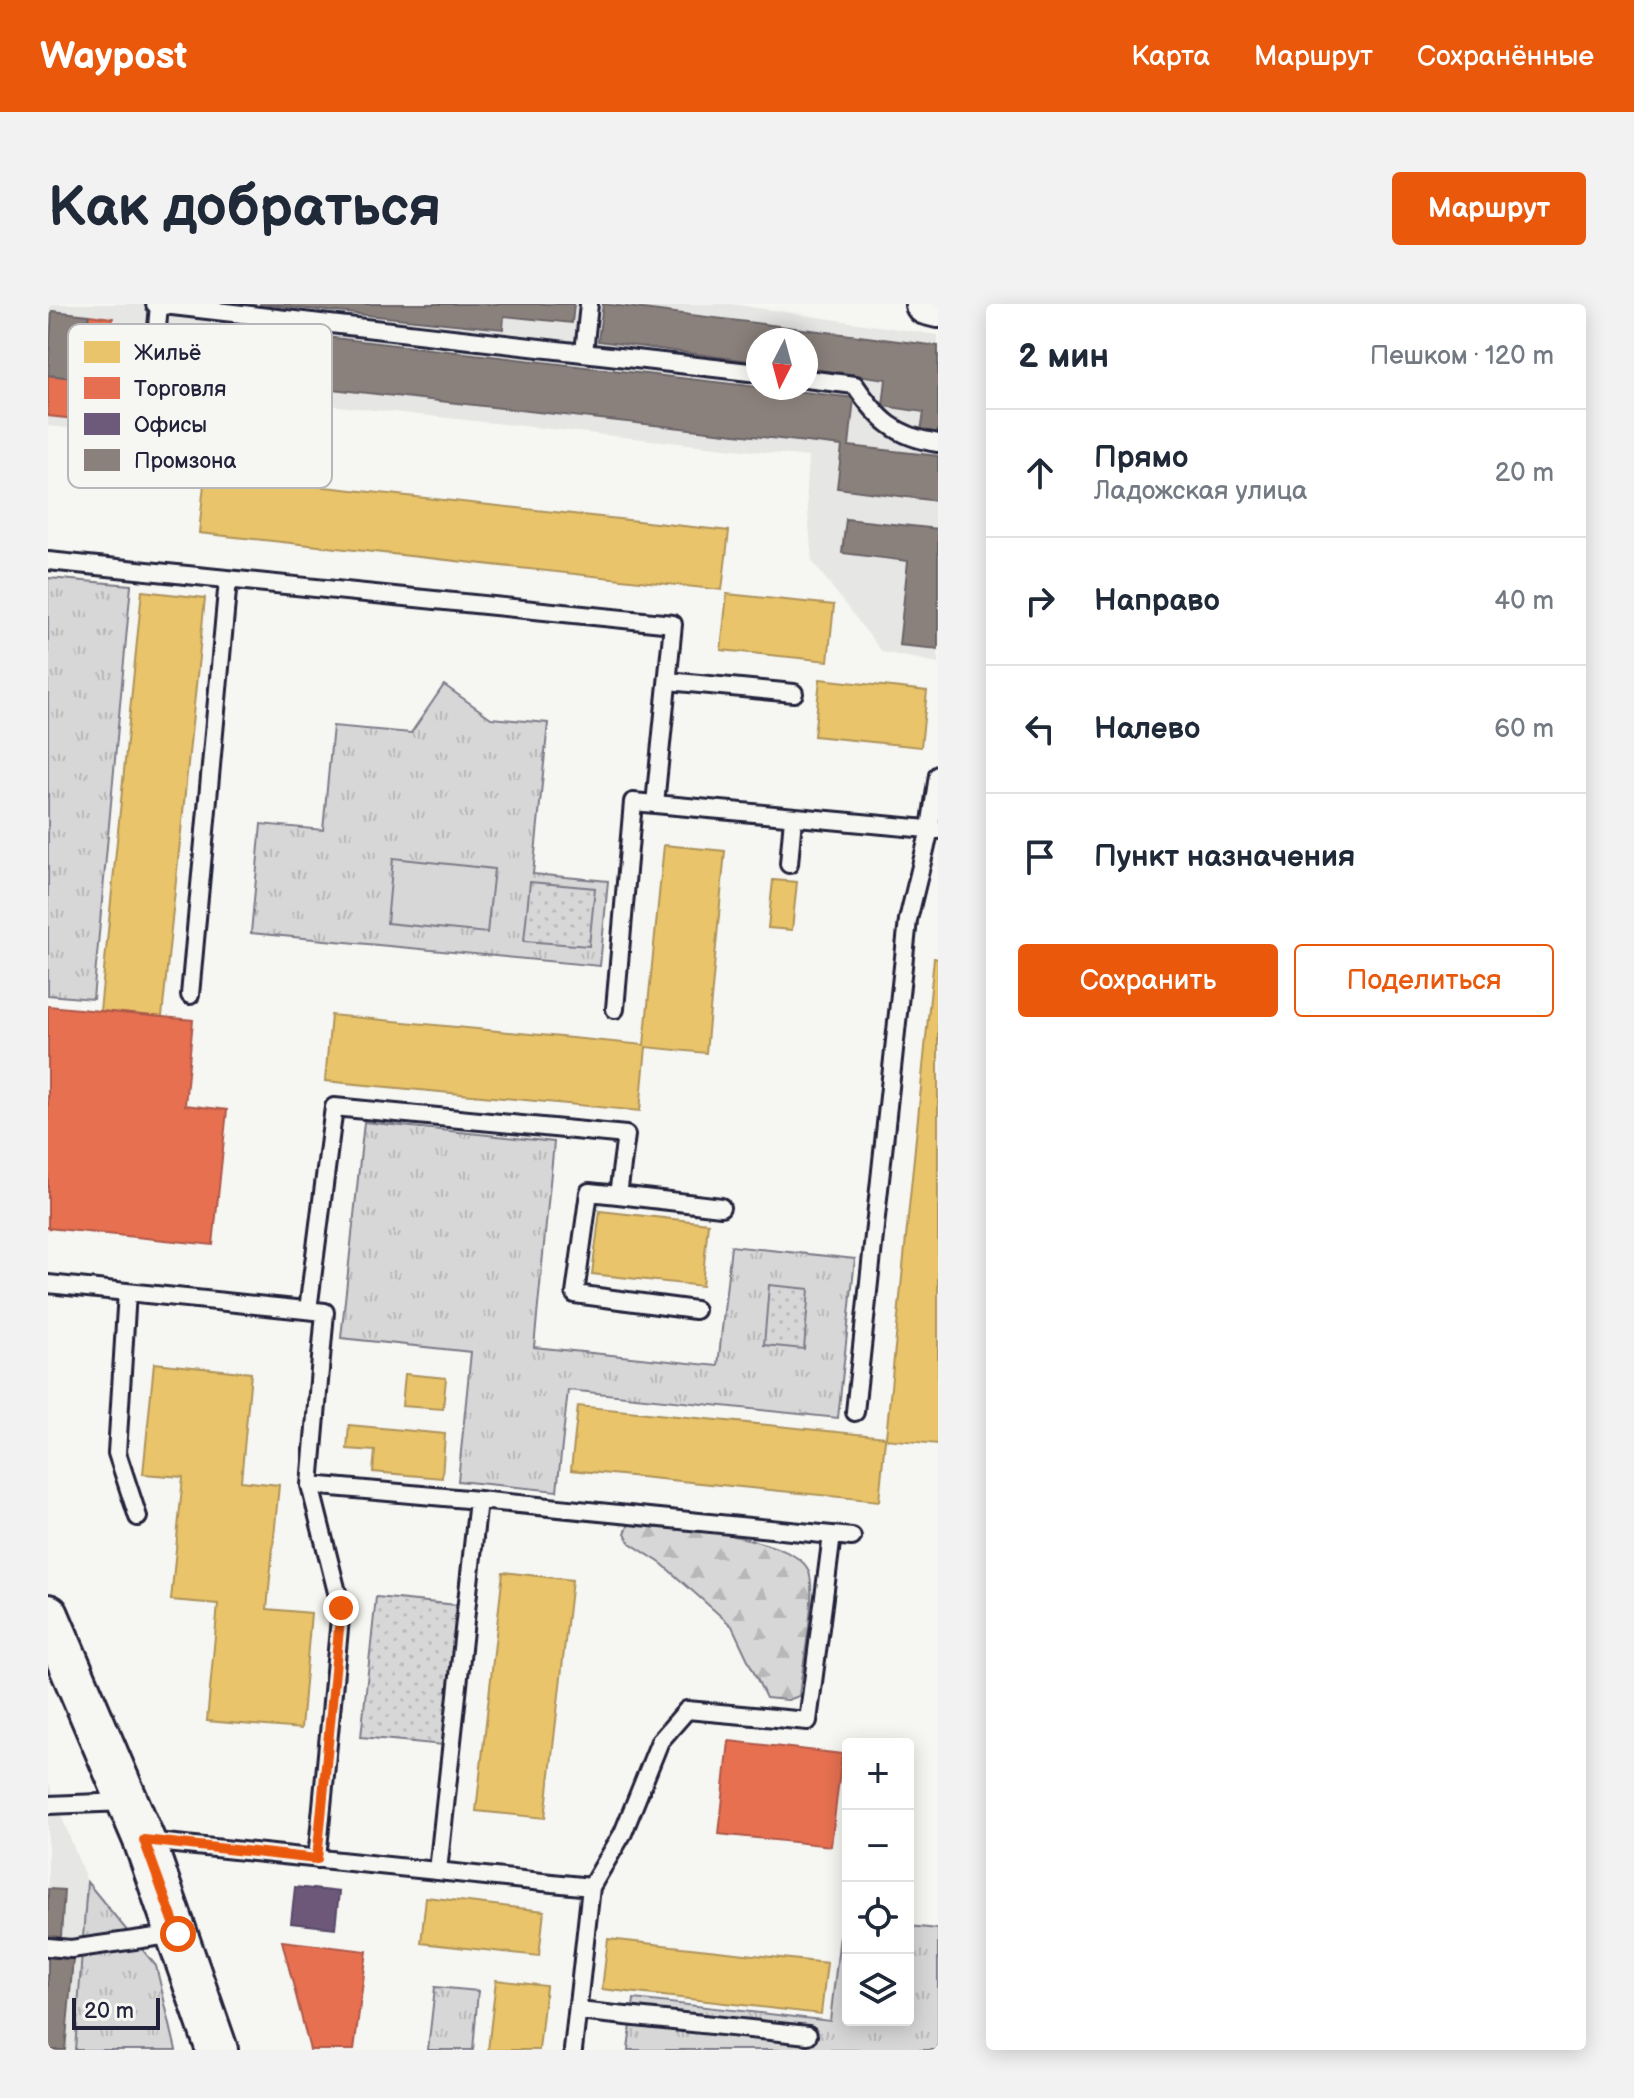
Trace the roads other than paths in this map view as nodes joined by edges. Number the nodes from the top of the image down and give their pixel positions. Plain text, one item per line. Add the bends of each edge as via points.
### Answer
1 (157, 304) edge
2 (589, 304) edge
3 (926, 304) edge
4 (938, 307) edge
5 (156, 324) edge
6 (331, 324) edge
7 (332, 324) edge
8 (584, 353) junction
9 (746, 372) edge
10 (818, 380) edge
11 (938, 443) edge
12 (48, 561) edge
13 (228, 580) junction
14 (668, 681) junction
15 (794, 693) dead end
16 (938, 775) edge
17 (655, 804) junction
18 (793, 818) junction
19 (934, 829) edge
20 (789, 864) dead end
21 (190, 995) dead end
22 (615, 1009) dead end
23 (618, 1195) junction
24 (721, 1207) dead end
25 (48, 1284) edge
26 (127, 1292) junction
27 (308, 1310) junction
28 (695, 1310) dead end
29 (855, 1412) dead end
30 (310, 1485) junction
31 (478, 1500) junction
32 (138, 1517) dead end
33 (832, 1535) junction
34 (852, 1537) dead end
35 (48, 1615) edge
36 (128, 1802) junction
37 (48, 1805) edge
38 (144, 1840) junction
39 (317, 1859) junction
40 (438, 1871) junction
41 (591, 1887) junction
42 (178, 1934) junction
43 (48, 1947) edge
44 (578, 2011) junction
45 (808, 2035) dead end
46 (217, 2050) edge
47 (573, 2050) edge

1 - 5 lane
1 - 6 lane
2 - 8 lane
3 - 4 street
7 - 8 lane
8 - 9 lane
10 - 11 lane via 855,385 869,406 907,439
12 - 13 lane
13 - 14 lane via 673,624
13 - 21 lane
14 - 15 lane
14 - 17 lane
16 - 19 lane
17 - 18 lane
17 - 22 lane via 633,802
18 - 19 lane
18 - 20 lane
19 - 29 lane via 908,920
23 - 24 lane
23 - 27 lane via 626,1135 334,1107
23 - 28 lane via 589,1192 575,1294
25 - 26 lane
26 - 27 lane
26 - 32 lane via 117,1453
27 - 30 lane via 325,1312
30 - 31 lane
30 - 39 lane via 341,1608
31 - 33 lane
31 - 40 lane
33 - 34 lane
33 - 41 lane via 808,1721 687,1710 660,1741 623,1833
35 - 36 street
36 - 37 lane
36 - 38 street
38 - 39 lane
38 - 42 street
39 - 40 lane
40 - 41 lane
41 - 44 lane
42 - 43 lane via 71,1949
42 - 46 street
44 - 45 lane
44 - 47 lane

